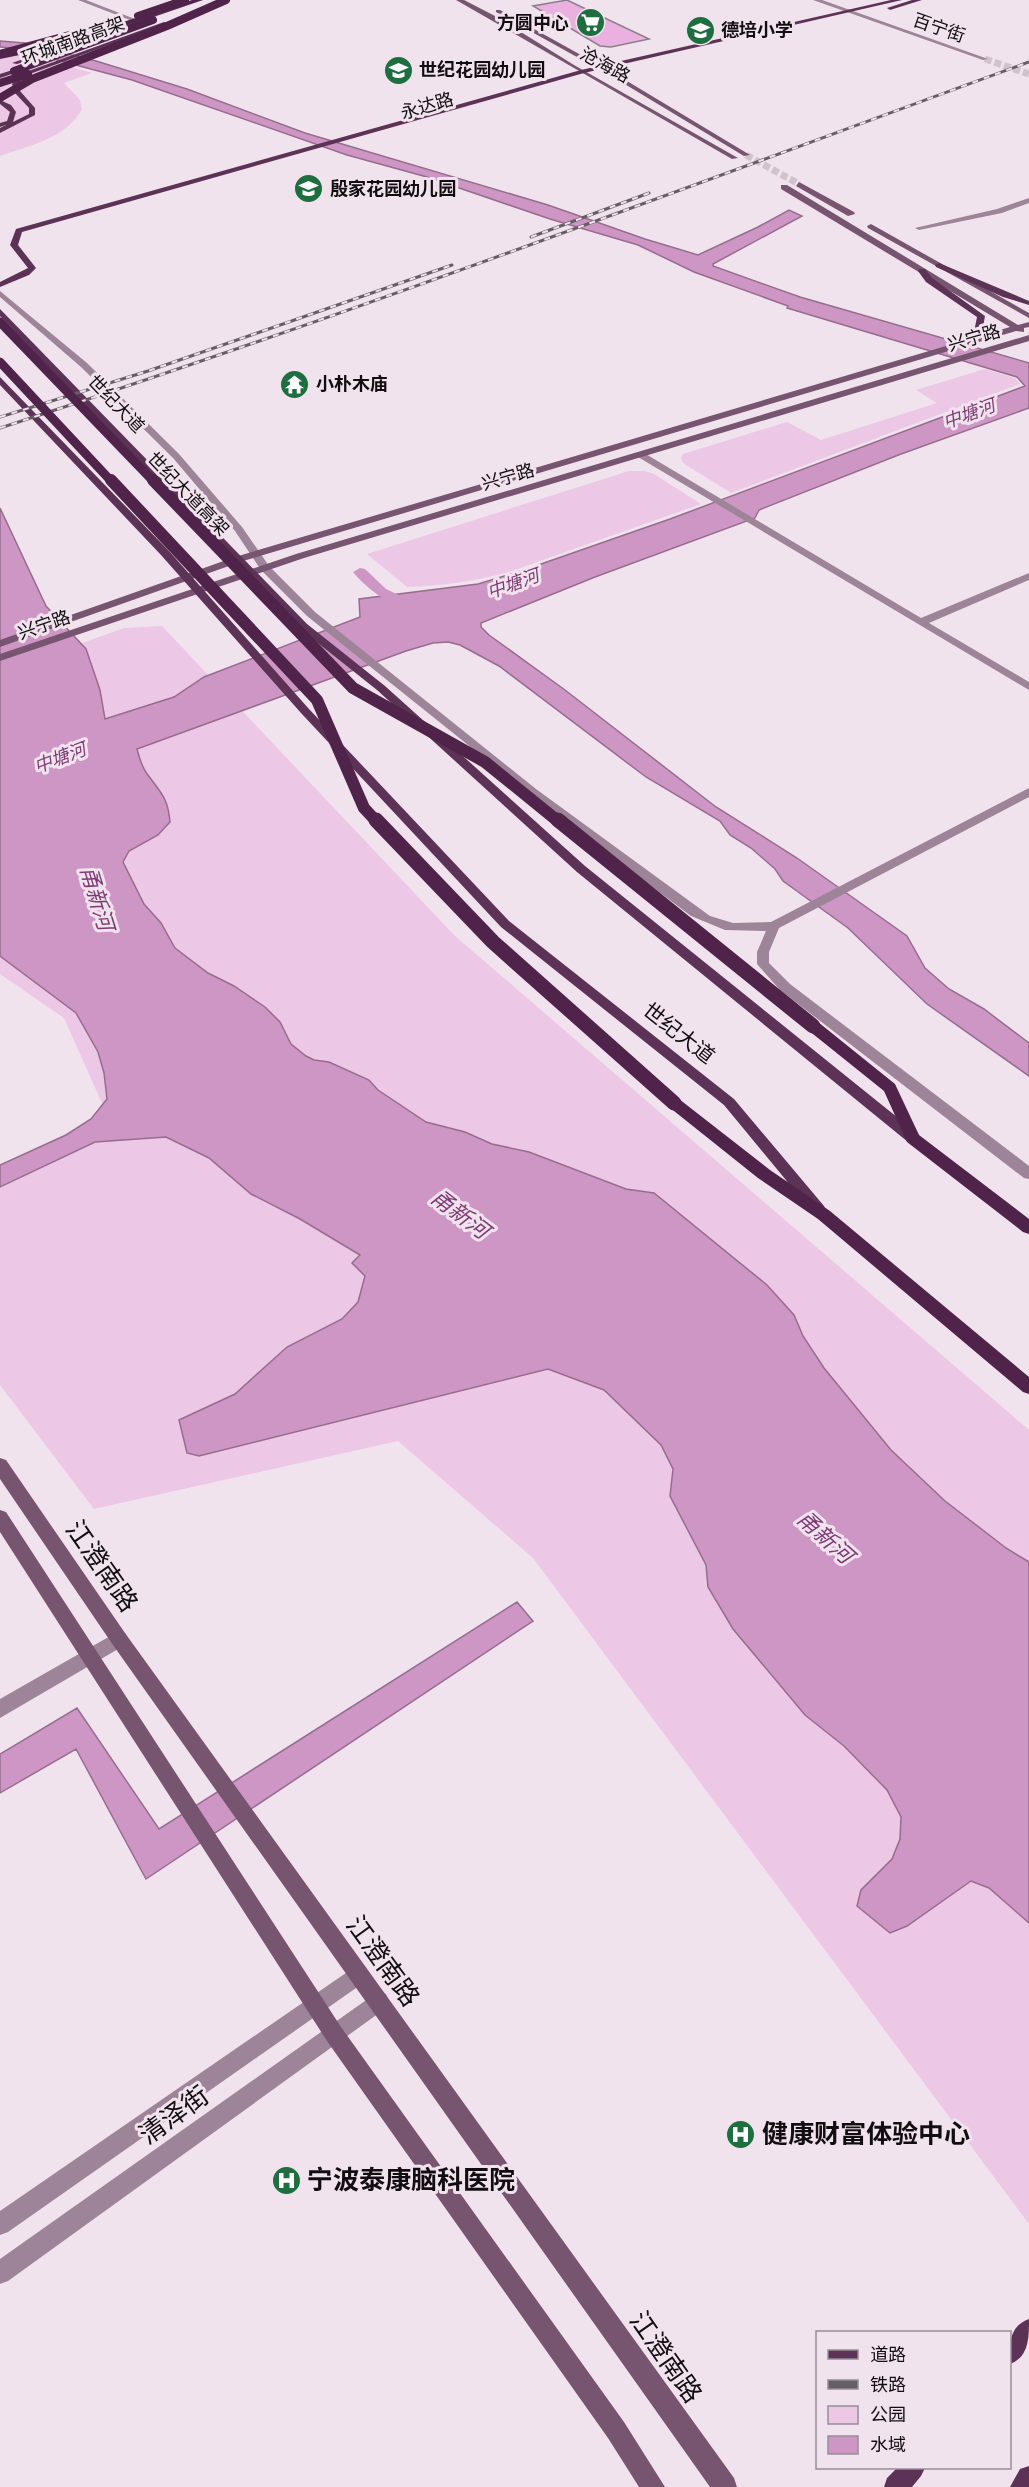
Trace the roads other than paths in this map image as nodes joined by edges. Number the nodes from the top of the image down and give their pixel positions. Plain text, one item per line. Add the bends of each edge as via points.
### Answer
1 (81, 0) edge
2 (185, 0) edge
3 (199, 0) edge
4 (210, 0) edge
5 (225, 0) edge
6 (233, 0) edge
7 (459, 0) edge
8 (477, 0) edge
9 (816, 0) edge
10 (899, 0) edge
11 (919, 0) edge
12 (850, 13) junction
13 (859, 16) junction
14 (137, 21) junction
15 (55, 48) junction
16 (76, 53) junction
17 (0, 56) edge
18 (985, 59) tunnel mouth
19 (599, 67) junction
20 (0, 68) edge
21 (583, 71) junction
22 (607, 71) junction
23 (591, 75) junction
24 (0, 76) edge
25 (0, 83) edge
26 (0, 100) edge
27 (0, 125) edge
28 (0, 131) edge
29 (346, 141) junction
30 (746, 155) tunnel mouth
31 (734, 158) tunnel mouth
32 (799, 184) tunnel mouth
33 (784, 188) tunnel mouth
34 (1029, 200) edge
35 (856, 218) dead end
36 (866, 224) dead end
37 (919, 228) dead end
38 (16, 236) junction
39 (939, 265) junction
40 (922, 271) junction
41 (0, 285) edge
42 (0, 293) edge
43 (1029, 303) edge
44 (0, 311) edge
45 (1029, 316) edge
46 (0, 322) edge
47 (1029, 324) edge
48 (1017, 328) junction
49 (1029, 336) edge
50 (966, 343) junction
51 (0, 362) edge
52 (0, 380) edge
53 (641, 455) junction
54 (255, 555) junction
55 (239, 559) junction
56 (265, 568) junction
57 (251, 572) junction
58 (1029, 576) edge
59 (184, 577) junction
60 (196, 590) junction
61 (921, 622) junction
62 (0, 644) edge
63 (0, 658) edge
64 (1029, 687) edge
65 (1029, 792) edge
66 (774, 926) junction
67 (913, 1138) junction
68 (1029, 1174) edge
69 (824, 1215) junction
70 (1029, 1228) edge
71 (1029, 1387) edge
72 (0, 1465) edge
73 (0, 1517) edge
74 (119, 1639) junction
75 (91, 1657) junction
76 (0, 1709) edge
77 (359, 1974) junction
78 (379, 2001) junction
79 (315, 2006) junction
80 (334, 2034) junction
81 (0, 2224) edge
82 (0, 2272) edge
83 (1029, 2330) edge
84 (1011, 2352) edge
85 (912, 2469) edge
86 (1029, 2478) edge
87 (653, 2487) edge
88 (725, 2487) edge
89 (896, 2487) edge
90 (1022, 2487) edge

1 - 14 street
2 - 17 highway, bridge
3 - 14 highway
3 - 15 main road
4 - 24 highway, 环城南路高架, bridge
5 - 25 highway, 环城南路高架, bridge
5 - 26 highway, bridge via 32,79
6 - 16 main road
7 - 21 main road, 沧海路
8 - 19 main road, 沧海路
9 - 12 street, 百宁街
10 - 12 main road, 永达路
11 - 13 main road, 永达路
12 - 13 street, 百宁街
12 - 19 main road, 永达路
13 - 18 street, 百宁街
13 - 22 main road, 永达路
14 - 15 highway
15 - 17 highway, bridge
15 - 20 main road
16 - 24 main road, bridge
16 - 28 main road, bridge via 25,74 15,84 32,108 32,115
19 - 21 main road, 永达路
19 - 22 main road, 沧海路
21 - 23 main road, 沧海路
21 - 29 main road, 永达路
22 - 23 main road, 永达路
22 - 30 main road, 沧海路
23 - 29 main road, 永达路
23 - 31 main road, 沧海路
26 - 27 main road via 13,112 10,122
29 - 38 main road, 永达路 via 31,235
29 - 38 main road, 永达路 via 19,231
32 - 35 main road
33 - 40 main road
34 - 37 street via 999,211
36 - 39 main road
38 - 41 main road via 14,245 32,268
39 - 43 main road
39 - 45 main road
40 - 48 main road
40 - 50 main road via 981,316 978,333
42 - 54 street via 84,365 177,456 239,528
44 - 55 main road, 世纪大道
46 - 67 highway, 世纪大道高架, bridge via 353,688 485,762 890,1088
47 - 48 main road, 兴宁路
48 - 49 main road
48 - 50 main road, 兴宁路
49 - 53 main road, 兴宁路
50 - 54 main road, 兴宁路
51 - 69 highway, bridge via 317,700 363,808 493,942 674,1103 764,1174
52 - 59 main road
53 - 56 main road, 兴宁路
53 - 61 street
54 - 55 main road, 兴宁路
54 - 56 street
55 - 57 main road, 世纪大道
55 - 59 main road, 兴宁路
56 - 57 main road, 兴宁路
56 - 66 street via 311,614 532,791 695,913 715,924 732,927
57 - 60 main road, 兴宁路
57 - 67 main road, 世纪大道 via 303,626 381,688 581,869
58 - 61 street
59 - 60 main road, 世纪大道
59 - 62 main road, 兴宁路
60 - 63 main road, 兴宁路
60 - 69 main road, 世纪大道 via 505,924 729,1102
61 - 64 street
65 - 66 street
66 - 68 street via 763,952 763,964 785,987
67 - 70 highway
69 - 71 highway, 世纪大道
72 - 74 main road, 江澄南路
73 - 75 main road
74 - 75 street
74 - 77 main road, 江澄南路
75 - 76 street
75 - 79 main road
77 - 78 main road, 江澄南路
77 - 79 street, 清泽街
78 - 80 street, 清泽街
78 - 88 main road, 江澄南路
79 - 80 main road
79 - 81 street, 清泽街
80 - 82 street, 清泽街
80 - 87 main road
83 - 84 main road
85 - 89 main road
86 - 90 main road

